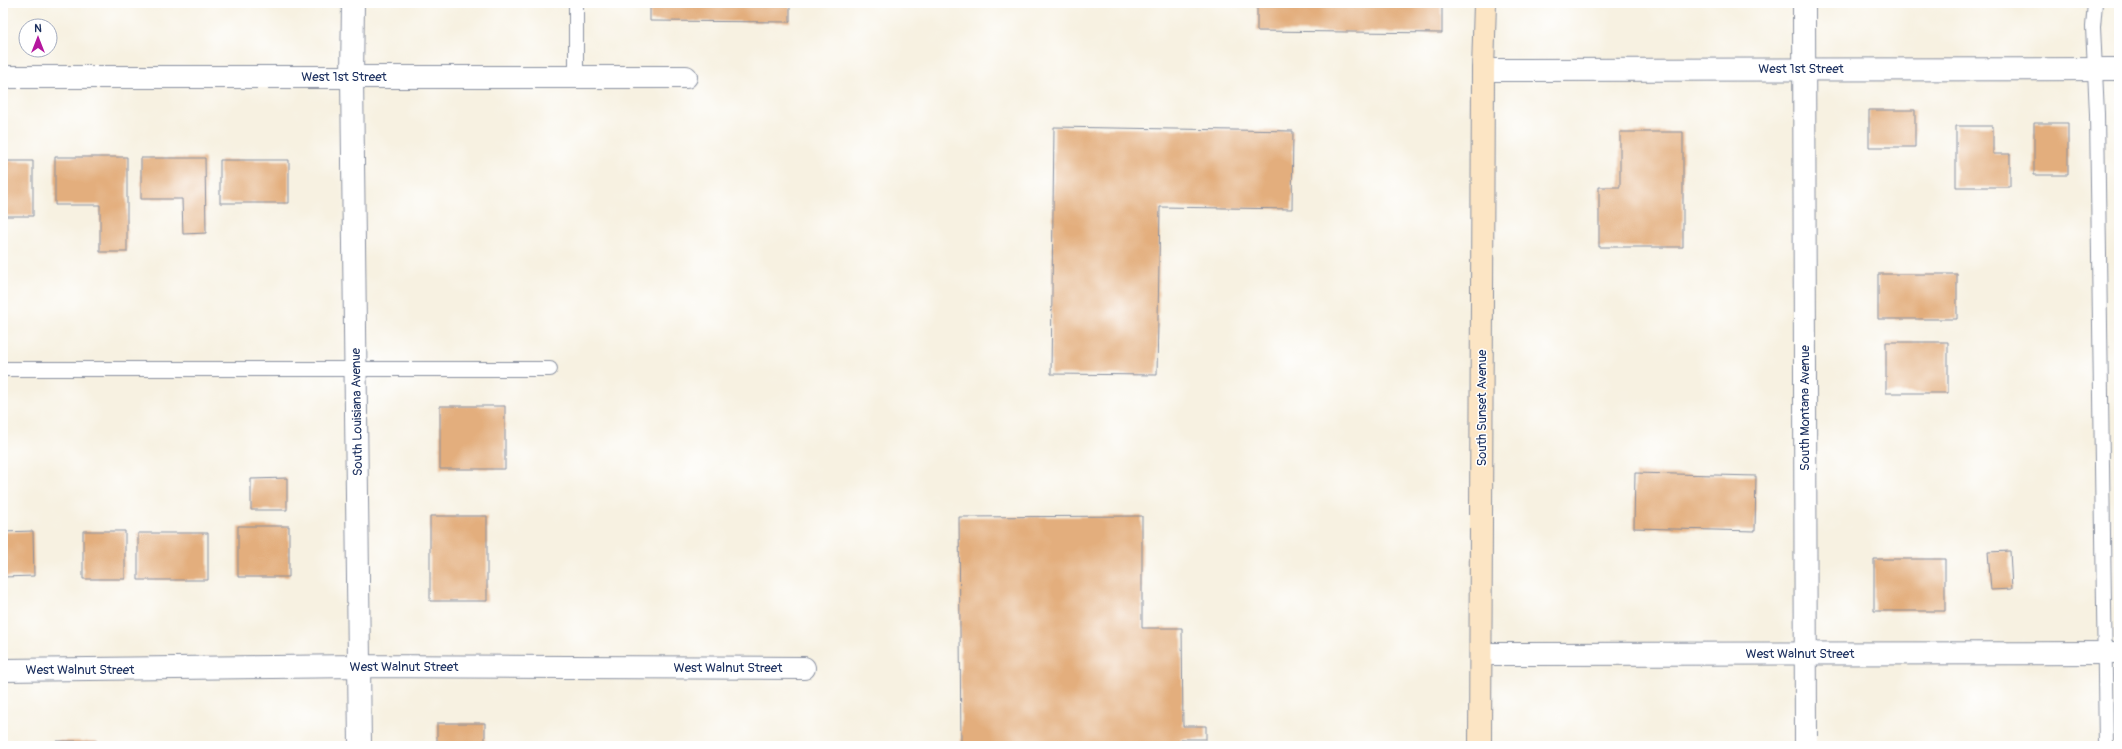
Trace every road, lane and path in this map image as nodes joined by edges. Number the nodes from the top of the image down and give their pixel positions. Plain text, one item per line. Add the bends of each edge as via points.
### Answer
1 (353, 3) edge
2 (576, 3) edge
3 (1485, 3) edge
4 (1804, 3) edge
5 (2095, 3) edge
6 (1804, 69) junction
7 (2094, 69) junction
8 (2119, 69) edge
9 (1483, 70) junction
10 (3, 77) edge
11 (352, 77) junction
12 (576, 77) junction
13 (686, 77) dead end
14 (3, 369) edge
15 (356, 369) junction
16 (550, 369) dead end
17 (2112, 653) edge
18 (1481, 654) junction
19 (1805, 654) junction
20 (360, 666) junction
21 (804, 668) dead end
22 (3, 670) edge
23 (360, 746) edge
24 (1480, 746) edge
25 (1806, 746) edge
26 (2106, 746) edge

1 - 11 street, South Louisiana Avenue
2 - 12 lane
3 - 9 main road, South Sunset Avenue
4 - 6 street, South Montana Avenue
5 - 7 lane
6 - 7 street, West 1st Street
6 - 9 street, West 1st Street
6 - 19 street, South Montana Avenue
7 - 8 street, West 1st Street
7 - 17 lane
9 - 18 main road, South Sunset Avenue
10 - 11 street, West 1st Street
11 - 12 street, West 1st Street
11 - 15 street, South Louisiana Avenue
12 - 13 street, West 1st Street
14 - 15 lane
15 - 16 lane
15 - 20 street, South Louisiana Avenue
17 - 19 street, West Walnut Street
17 - 26 lane
18 - 19 street, West Walnut Street
18 - 24 main road, South Sunset Avenue
19 - 25 street, South Montana Avenue
20 - 21 street, West Walnut Street
20 - 22 street, West Walnut Street
20 - 23 street, South Louisiana Avenue

